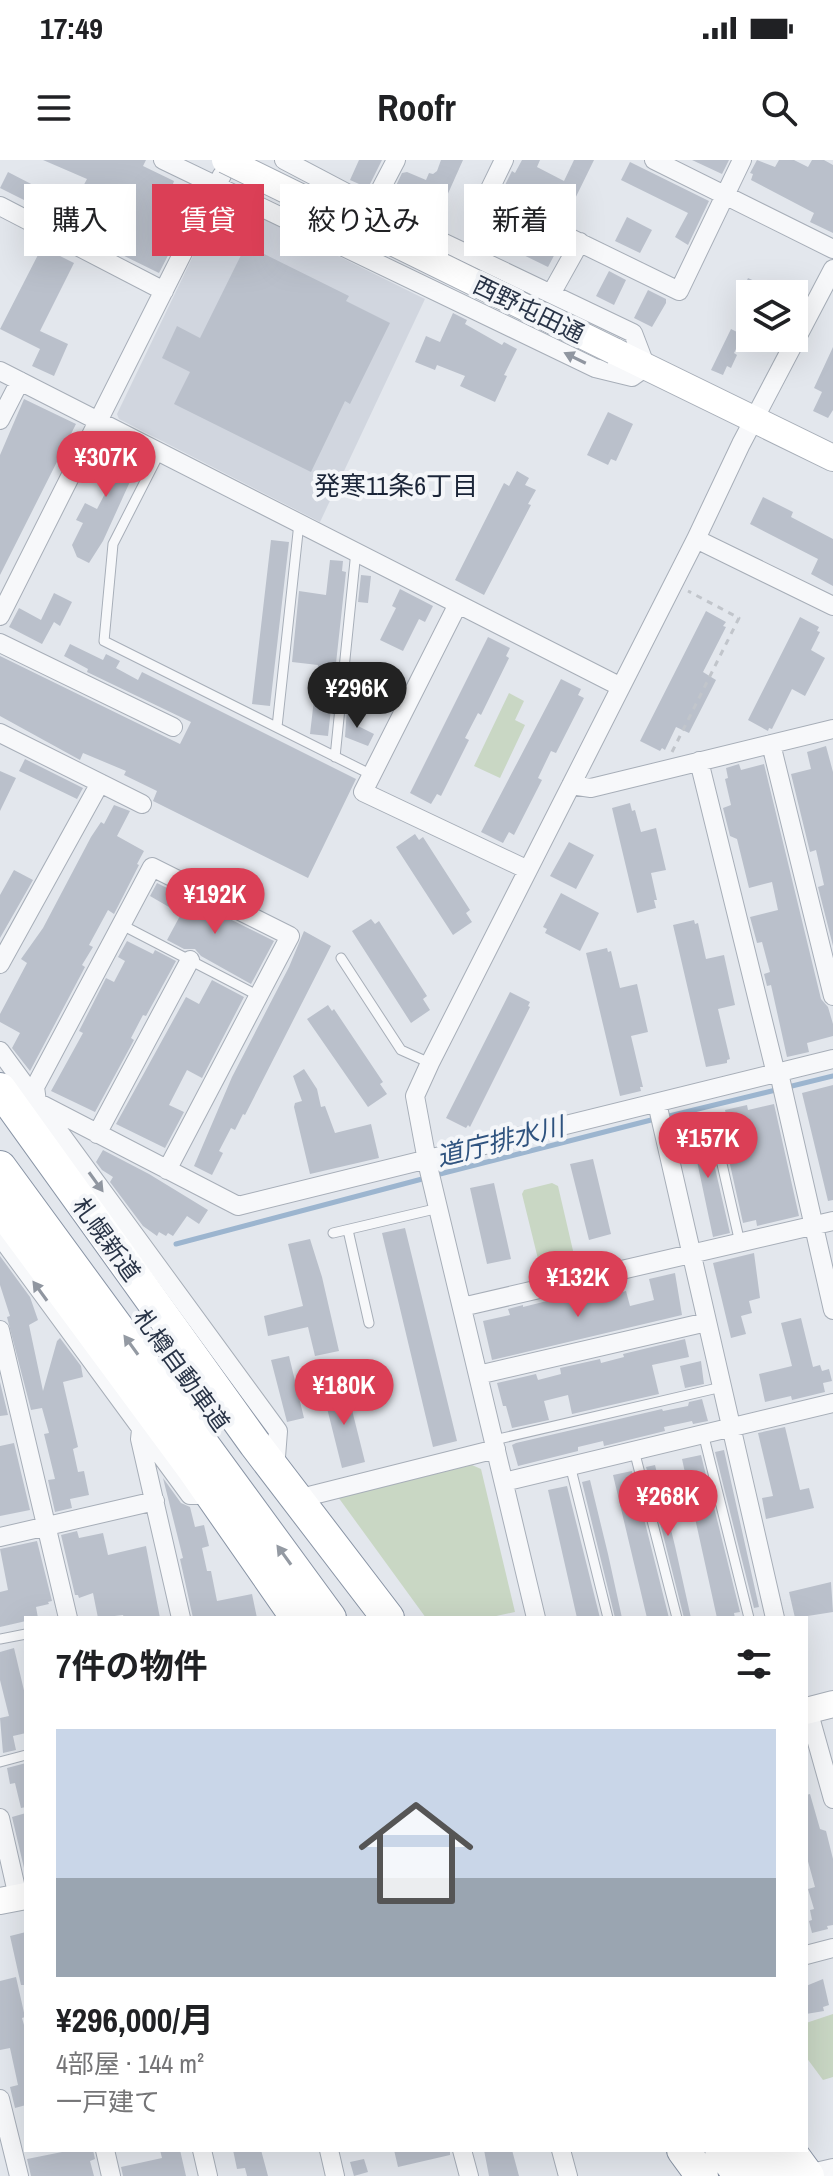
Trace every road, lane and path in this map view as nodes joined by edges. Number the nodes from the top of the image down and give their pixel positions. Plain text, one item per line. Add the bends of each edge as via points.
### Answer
1 (163, 160) edge
2 (227, 160) edge
3 (284, 160) edge
4 (396, 160) edge
5 (504, 160) edge
6 (654, 160) edge
7 (742, 160) edge
8 (212, 184) edge
9 (217, 184) edge
10 (330, 184) edge
11 (383, 184) edge
12 (725, 195) junction
13 (0, 206) edge
14 (264, 209) edge
15 (580, 242) junction
16 (448, 243) edge
17 (833, 249) edge
18 (181, 256) edge
19 (833, 269) edge
20 (164, 291) junction
21 (551, 294) junction
22 (646, 367) junction
23 (0, 371) edge
24 (20, 381) junction
25 (0, 420) edge
26 (98, 420) junction
27 (753, 420) junction
28 (160, 452) junction
29 (833, 458) edge
30 (299, 523) junction
31 (696, 539) junction
32 (356, 551) junction
33 (684, 589) dead end
34 (458, 604) junction
35 (833, 606) edge
36 (0, 616) edge
37 (0, 643) edge
38 (621, 687) junction
39 (173, 727) dead end
40 (277, 727) junction
41 (833, 729) edge
42 (0, 733) edge
43 (771, 744) junction
44 (335, 757) junction
45 (674, 759) dead end
46 (699, 761) junction
47 (372, 775) junction
48 (100, 783) junction
49 (571, 785) junction
50 (142, 804) dead end
51 (528, 870) junction
52 (122, 925) junction
53 (341, 958) dead end
54 (190, 960) junction
55 (0, 964) edge
56 (259, 996) junction
57 (833, 996) edge
58 (0, 1051) edge
59 (833, 1059) edge
60 (430, 1063) junction
61 (780, 1080) junction
62 (0, 1089) edge
63 (37, 1102) junction
64 (661, 1118) junction
65 (0, 1122) edge
66 (90, 1130) junction
67 (69, 1146) junction
68 (428, 1163) junction
69 (0, 1167) edge
70 (167, 1170) junction
71 (0, 1207) edge
72 (439, 1208) junction
73 (833, 1221) edge
74 (814, 1226) junction
75 (348, 1230) junction
76 (333, 1233) dead end
77 (0, 1236) edge
78 (740, 1243) junction
79 (692, 1255) junction
80 (462, 1307) junction
81 (833, 1310) edge
82 (707, 1322) junction
83 (369, 1323) dead end
84 (0, 1330) edge
85 (478, 1375) junction
86 (722, 1387) junction
87 (833, 1403) edge
88 (731, 1426) junction
89 (141, 1429) junction
90 (703, 1433) junction
91 (495, 1445) junction
92 (634, 1450) junction
93 (570, 1465) junction
94 (275, 1470) junction
95 (504, 1482) junction
96 (202, 1483) junction
97 (297, 1499) junction
98 (155, 1501) junction
99 (47, 1526) junction
100 (0, 1537) edge
101 (68, 1616) edge
102 (181, 1616) edge
103 (294, 1616) edge
104 (329, 1616) edge
105 (363, 1616) edge
106 (386, 1616) edge
107 (536, 1616) edge
108 (608, 1616) edge
109 (676, 1616) edge
110 (749, 1616) edge
111 (775, 1616) edge
112 (24, 1634) edge
113 (0, 1639) edge
114 (816, 1708) edge
115 (24, 1756) edge
116 (0, 1762) edge
117 (833, 1799) edge
118 (0, 1818) edge
119 (15, 1898) edge
120 (833, 1948) edge
121 (808, 1954) edge
122 (0, 2099) edge
123 (13, 2148) edge
124 (105, 2152) edge
125 (202, 2152) edge
126 (329, 2152) edge
127 (463, 2152) edge
128 (562, 2152) edge
129 (684, 2152) edge
130 (722, 2152) edge
131 (756, 2152) edge
132 (19, 2176) edge
133 (111, 2176) edge
134 (208, 2176) edge
135 (335, 2176) edge
136 (469, 2176) edge
137 (568, 2176) edge
138 (702, 2176) edge
139 (740, 2176) edge
140 (774, 2176) edge

1 - 8 street
2 - 9 street
2 - 22 street, 西野屯田通, bridge
3 - 10 street
4 - 11 street
5 - 15 street via 486,197
6 - 12 street
7 - 12 street
12 - 15 street via 679,291
12 - 17 street
13 - 20 street
22 -> 14 street via 632,377 595,368
15 - 21 street
16 - 21 street
18 - 20 street
19 - 27 street
20 - 26 street
21 - 22 street via 633,333
22 - 27 street, 西野屯田通
23 - 24 street
24 - 25 street
24 - 26 street
26 - 28 street
26 - 36 street
27 - 29 street, 西野屯田通
27 - 31 street
28 - 30 street
28 - 40 lane via 113,544 104,641
30 - 32 street
30 - 40 lane
31 - 35 street
31 - 38 street
32 - 34 street
32 - 44 lane
33 - 45 path via 739,618 671,754
34 - 38 street
34 - 47 street
37 - 39 street
38 - 49 street
40 - 44 lane
41 - 43 street
42 - 48 street
43 - 46 street
43 - 57 street
44 - 47 lane
46 - 49 street via 591,788
46 - 61 street
47 - 51 street via 363,792
48 - 50 street
48 - 55 street
49 - 51 street
51 - 60 street
52 - 54 lane
52 - 56 street via 152,867 290,936
52 - 63 street via 35,1087
53 - 60 lane via 401,1050
54 - 56 lane
54 - 66 street
56 - 70 street
58 - 63 street
59 - 61 street
60 - 68 street via 415,1096
61 - 64 street
61 - 74 street
62 - 94 highway, 札幌新道
63 - 66 street
63 - 67 street
64 - 68 street
64 - 78 lane via 712,1120
64 - 79 street
65 - 105 highway, 札樽自動車道
66 - 67 street
66 - 70 street
67 -> 94 street via 278,1431
68 - 70 street via 238,1206
68 - 72 street
104 -> 69 highway, 札樽自動車道
71 - 96 highway
72 - 75 lane
72 - 80 street
73 - 74 street
74 - 78 street
74 - 81 street
75 - 76 lane
75 - 83 lane
89 -> 77 street
78 - 79 street
79 - 80 street
79 - 82 street
80 - 85 street
82 - 85 street
82 - 86 street
84 - 99 street
85 - 91 street
86 - 88 street
86 - 91 lane
87 - 88 street
88 - 90 street
88 - 111 street
89 - 96 street via 190,1495
89 - 98 street
90 - 92 street
90 - 110 lane
91 - 95 street
91 - 97 street
92 - 93 street
92 - 109 lane
93 - 95 street
93 - 108 lane
94 - 97 highway, 札幌新道
95 - 107 street
96 - 103 highway
97 - 106 highway, 札幌新道
98 - 99 street
98 - 102 street
99 - 100 street
99 - 101 street
112 - 113 lane
114 - 117 street
115 - 116 lane
118 - 119 street
120 - 121 street
122 - 123 street
123 - 132 street
124 - 133 street
125 - 134 street
126 - 135 street
127 - 136 street
128 - 137 street
129 - 138 highway
130 - 139 highway
131 - 140 highway

